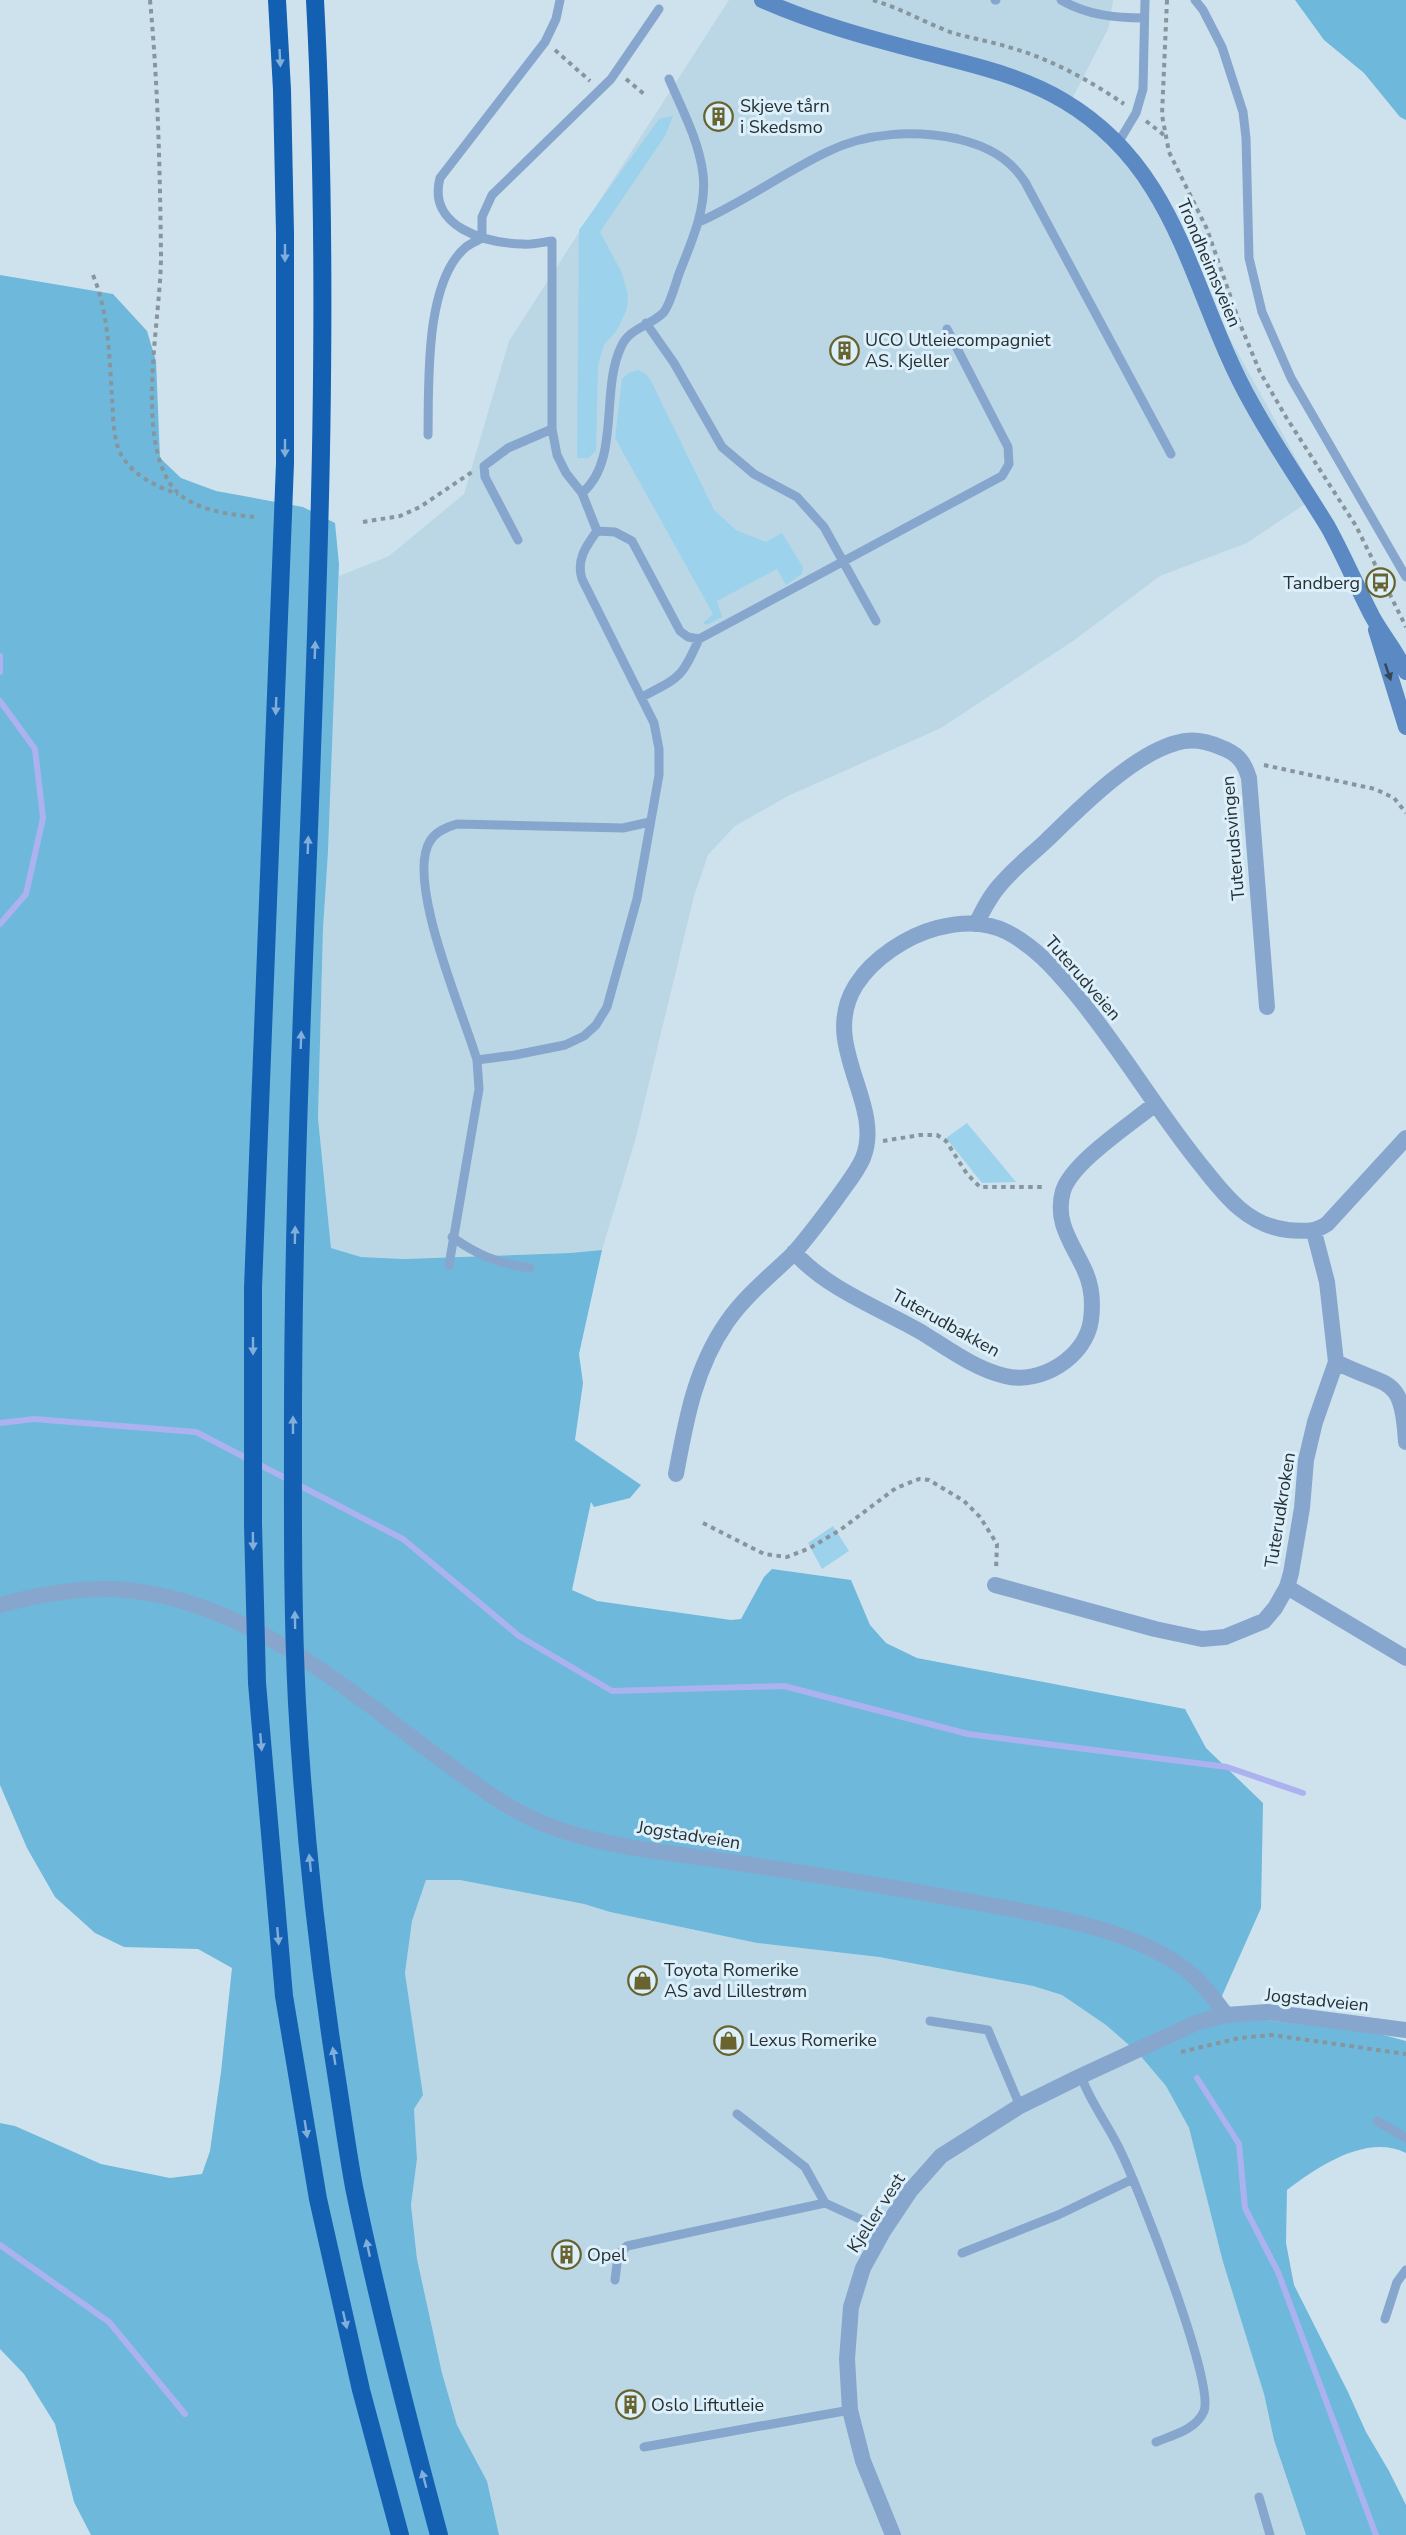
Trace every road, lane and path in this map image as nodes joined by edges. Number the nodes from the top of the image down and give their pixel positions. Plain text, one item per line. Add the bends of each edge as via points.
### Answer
1 (150, 0) edge
2 (277, 0) edge
3 (315, 0) edge
4 (560, 0) edge
5 (762, 0) edge
6 (873, 0) edge
7 (1061, 0) edge
8 (1145, 0) edge
9 (1167, 0) edge
10 (1195, 0) edge
11 (659, 9) dead end
12 (1144, 18) junction
13 (566, 60) dead end
14 (581, 74) dead end
15 (669, 79) dead end
16 (634, 86) dead end
17 (644, 94) dead end
18 (1122, 103) dead end
19 (1165, 135) dead end
20 (1118, 143) junction
21 (699, 222) junction
22 (482, 238) junction
23 (93, 275) dead end
24 (646, 323) junction
25 (947, 329) dead end
26 (552, 429) junction
27 (428, 435) dead end
28 (1171, 454) dead end
29 (484, 466) junction
30 (582, 493) junction
31 (179, 495) junction
32 (254, 517) dead end
33 (363, 522) dead end
34 (597, 531) junction
35 (518, 540) dead end
36 (844, 560) junction
37 (1405, 573) edge
38 (1373, 617) junction
39 (876, 621) dead end
40 (699, 639) junction
41 (1406, 672) edge
42 (642, 697) junction
43 (1406, 727) edge
44 (1245, 764) junction
45 (1406, 813) edge
46 (650, 822) junction
47 (976, 924) junction
48 (1267, 1007) dead end
49 (477, 1060) junction
50 (1155, 1104) junction
51 (1406, 1138) edge
52 (867, 1144) junction
53 (1064, 1188) junction
54 (1314, 1232) junction
55 (452, 1237) junction
56 (794, 1252) junction
57 (449, 1264) dead end
58 (530, 1268) dead end
59 (1336, 1362) junction
60 (1406, 1442) edge
61 (676, 1473) dead end
62 (704, 1522) dead end
63 (995, 1585) joint
64 (1287, 1587) junction
65 (0, 1605) edge
66 (1406, 1658) edge
67 (1226, 2015) junction
68 (930, 2021) dead end
69 (1406, 2030) edge
70 (1406, 2054) edge
71 (1173, 2055) dead end
72 (1081, 2076) junction
73 (1020, 2106) junction
74 (736, 2114) dead end
75 (1377, 2121) dead end
76 (1406, 2138) edge
77 (1133, 2179) junction
78 (825, 2203) junction
79 (884, 2230) junction
80 (962, 2253) dead end
81 (1406, 2270) edge
82 (615, 2280) dead end
83 (1385, 2319) dead end
84 (850, 2410) junction
85 (1156, 2442) dead end
86 (644, 2447) dead end
87 (1259, 2497) dead end
88 (400, 2535) edge
89 (439, 2535) edge
90 (893, 2535) edge
91 (1270, 2535) edge

1 - 31 path via 161,260 154,427 160,461
2 -> 88 highway via 285,222 285,463 253,1288 257,1683 284,1996 312,2165 361,2390
89 -> 3 highway via 398,2387 353,2182 322,1980 297,1700 293,1293 321,490 323,230
4 - 22 lane via 545,42 441,178 437,190 447,217 456,226
5 - 20 main road, Trondheimsveien via 847,32 1027,82 1080,111
6 - 18 path via 946,30 1045,60
7 - 12 lane via 1091,13
8 - 12 lane
9 - 19 path via 1162,87
10 - 37 lane via 1222,47 1243,112 1249,258 1262,312 1291,378
11 - 22 lane via 611,78 492,195 482,217
12 - 20 lane via 1143,89 1136,113
13 - 14 path
15 - 21 lane via 695,142 703,173
16 - 17 path
20 - 38 main road, Trondheimsveien via 1164,205 1233,370 1328,527
21 - 24 lane via 666,308
21 - 28 lane via 828,151 883,135 951,138 996,153 1025,182
22 - 26 lane via 524,244 552,241
22 - 27 lane via 465,248 453,263 437,299 430,352
23 - 31 path via 103,299 118,448 142,478
24 - 30 lane via 621,345 612,381 602,466 593,484
24 - 36 lane via 722,447 754,474 797,497 824,527
25 - 36 lane via 1008,447 1007,470
26 - 29 lane via 508,448
26 - 30 lane via 557,455
29 - 33 path via 420,507 400,516
29 - 35 lane via 485,477
30 - 34 lane
31 - 32 path via 219,513
34 - 40 lane via 615,532 632,541 680,631
34 - 42 lane via 583,553 580,572
36 - 39 lane
36 - 40 lane
38 - 41 main road, Trondheimsveien
38 -> 43 main road, Trondheimsveien
40 - 42 lane via 678,678
42 - 46 lane via 654,723 659,749
44 - 45 path via 1375,789 1394,798
44 - 47 street, Tuterudsvingen via 1229,750 1192,740 1159,749 1096,794 1034,852 1000,885
44 - 48 street, Tuterudsvingen via 1253,812
46 - 49 lane via 637,899 617,975 607,1007 596,1025 565,1045
46 - 49 lane via 623,828 457,824 430,840 424,879 432,922
47 - 50 street, Tuterudveien via 1005,930 1047,961 1089,1010
47 - 52 street, Tuterudveien via 962,923 923,932 877,961 854,987 843,1028 868,1124
49 - 55 lane via 479,1089
50 - 53 street via 1097,1150
50 - 54 street, Tuterudveien via 1192,1155 1243,1213 1263,1224
51 - 54 street via 1327,1224
52 - 53 path via 937,1135 946,1141 980,1187
52 - 56 street, Tuterudveien via 856,1172
53 - 56 street, Tuterudbakken via 1061,1221 1086,1273 1092,1296 1091,1320 1089,1330 1072,1355 1055,1370 1038,1376 1006,1377 979,1367 837,1286
54 - 59 street, Tuterudkroken via 1326,1282
55 - 57 lane
55 - 58 lane via 474,1253 499,1263
56 - 61 street, Tuterudveien via 741,1304 711,1350 697,1378
59 - 60 street via 1393,1388 1404,1415
59 - 64 street, Tuterudkroken via 1306,1460 1299,1531
62 - 63 path via 764,1554 787,1557 840,1530 896,1488 929,1479 964,1501 997,1544
63 - 64 street, Tuterudkroken via 1202,1639 1225,1637 1264,1621
64 - 66 street
65 - 67 street, Jogstadveien via 65,1591 110,1589 163,1597 226,1616 278,1642 340,1683 502,1805 539,1823 594,1839 861,1881 1078,1924 1153,1949 1184,1967
67 - 69 street, Jogstadveien via 1267,2012
67 - 72 street, Kjeller vest via 1198,2022
68 - 73 lane via 988,2030
70 - 71 path via 1272,2036 1239,2038
72 - 73 street, Kjeller vest
72 - 77 lane
73 - 79 street, Kjeller vest via 940,2156
74 - 78 lane via 805,2168
75 - 76 lane
77 - 80 lane via 1058,2215
77 - 85 lane via 1182,2309 1206,2403 1194,2424
78 - 79 lane
78 - 82 lane via 627,2246 618,2255
79 - 84 street, Kjeller vest via 863,2268 851,2307 847,2358
81 - 83 lane via 1397,2282
84 - 86 lane
84 - 90 street, Kjeller vest via 863,2461
87 - 91 lane

